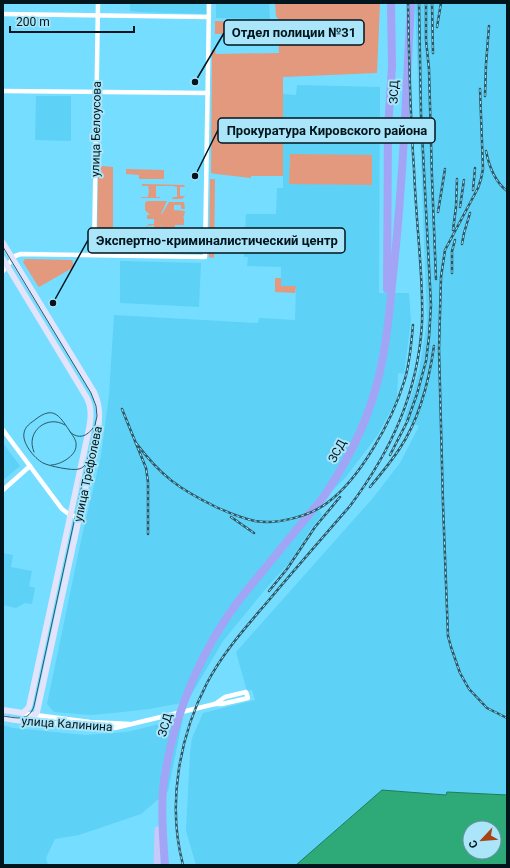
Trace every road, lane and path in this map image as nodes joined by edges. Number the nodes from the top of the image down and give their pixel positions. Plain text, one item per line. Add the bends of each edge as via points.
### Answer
1 (98, 3) edge
2 (209, 3) edge
3 (391, 3) edge
4 (411, 3) edge
5 (3, 14) edge
6 (98, 16) junction
7 (209, 17) junction
8 (3, 91) edge
9 (96, 92) junction
10 (208, 93) junction
11 (3, 243) edge
12 (94, 254) junction
13 (3, 259) edge
14 (13, 259) junction
15 (5, 268) edge
16 (3, 430) edge
17 (30, 466) junction
18 (3, 490) edge
19 (70, 516) junction
20 (78, 517) junction
21 (215, 704) junction
22 (3, 710) edge
23 (28, 713) junction
24 (3, 718) edge
25 (24, 721) junction
26 (38, 722) junction
27 (130, 724) junction
28 (162, 812) junction
29 (158, 865) edge
30 (165, 865) edge
31 (169, 865) edge

1 - 6 street, улица Белоусова
2 - 7 street
3 - 29 highway, ЗСД via 387,288 373,381 352,436 329,480 236,597 197,661 181,698 165,752 159,789
4 - 28 highway, ЗСД via 399,219 389,321 374,395 358,437 333,482 239,600 207,650 183,705 172,743 163,789
5 - 6 street
6 - 7 street
6 - 9 street, улица Белоусова
7 - 10 street
8 - 9 street
9 - 10 street
9 - 12 street, улица Белоусова
10 - 12 street via 205,257
11 - 14 main road, улица Трефолева
12 - 14 street via 20,254
13 - 15 main road, улица Трефолева
14 - 15 street
14 - 20 main road, улица Трефолева via 91,387 99,406 99,425
15 - 19 main road, улица Трефолева via 91,408
16 - 17 street
17 - 18 street
17 - 19 street
19 - 20 street
19 - 23 main road, улица Трефолева
20 - 23 main road, улица Трефолева
21 - 21 street, улица Калинина via 222,704 248,698 246,692 225,697
21 - 27 street, улица Калинина
22 - 23 main road, улица Калинина
23 - 25 main road
23 - 26 street
23 - 27 street, улица Калинина via 90,722
24 - 25 main road, улица Калинина
25 - 26 street, улица Калинина
26 - 27 street, улица Калинина via 107,728
28 - 30 highway, ЗСД
28 - 31 main road

